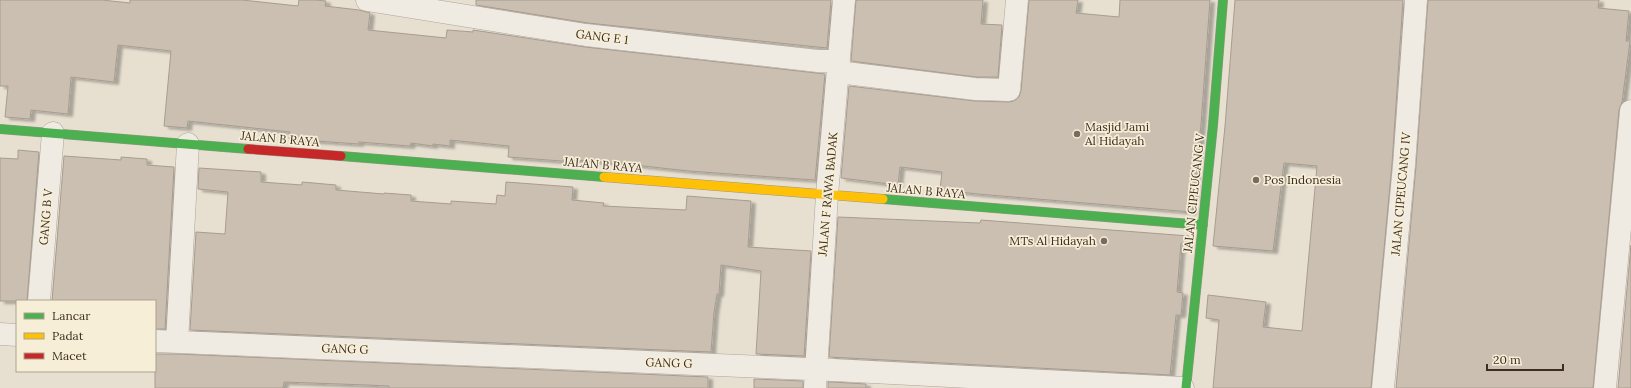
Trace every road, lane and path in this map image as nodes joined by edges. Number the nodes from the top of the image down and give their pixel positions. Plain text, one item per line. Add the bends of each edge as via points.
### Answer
1 (367, 0) edge
2 (844, 0) edge
3 (1016, 0) edge
4 (1223, 0) edge
5 (1416, 0) edge
6 (839, 67) junction
7 (1631, 111) edge
8 (0, 129) edge
9 (53, 133) junction
10 (188, 144) junction
11 (827, 195) junction
12 (1203, 225) junction
13 (39, 300) edge
14 (0, 334) edge
15 (16, 335) edge
16 (156, 341) edge
17 (177, 342) junction
18 (815, 379) edge
19 (1183, 388) edge
20 (1186, 388) edge
21 (1383, 388) edge
22 (1605, 388) edge

1 - 6 street, GANG E 1 via 586,35 818,61
2 - 6 street, JALAN F RAWA BADAK
3 - 6 street, GANG E 1 via 1009,90 975,88
4 - 12 street, JALAN CIPEUCANG V
5 - 21 street, JALAN CIPEUCANG IV via 1404,165
6 - 11 street, JALAN F RAWA BADAK
7 - 22 street
8 - 9 street, JALAN B RAYA
9 - 10 street, JALAN B RAYA
9 - 13 street, GANG B V
10 - 11 street, JALAN B RAYA
10 - 17 street
11 - 12 street, JALAN B RAYA
11 - 18 street, JALAN F RAWA BADAK
12 - 20 street, JALAN CIPEUCANG V
14 - 15 street
16 - 17 street, GANG G
17 - 18 street, GANG G
18 - 19 street, GANG G

